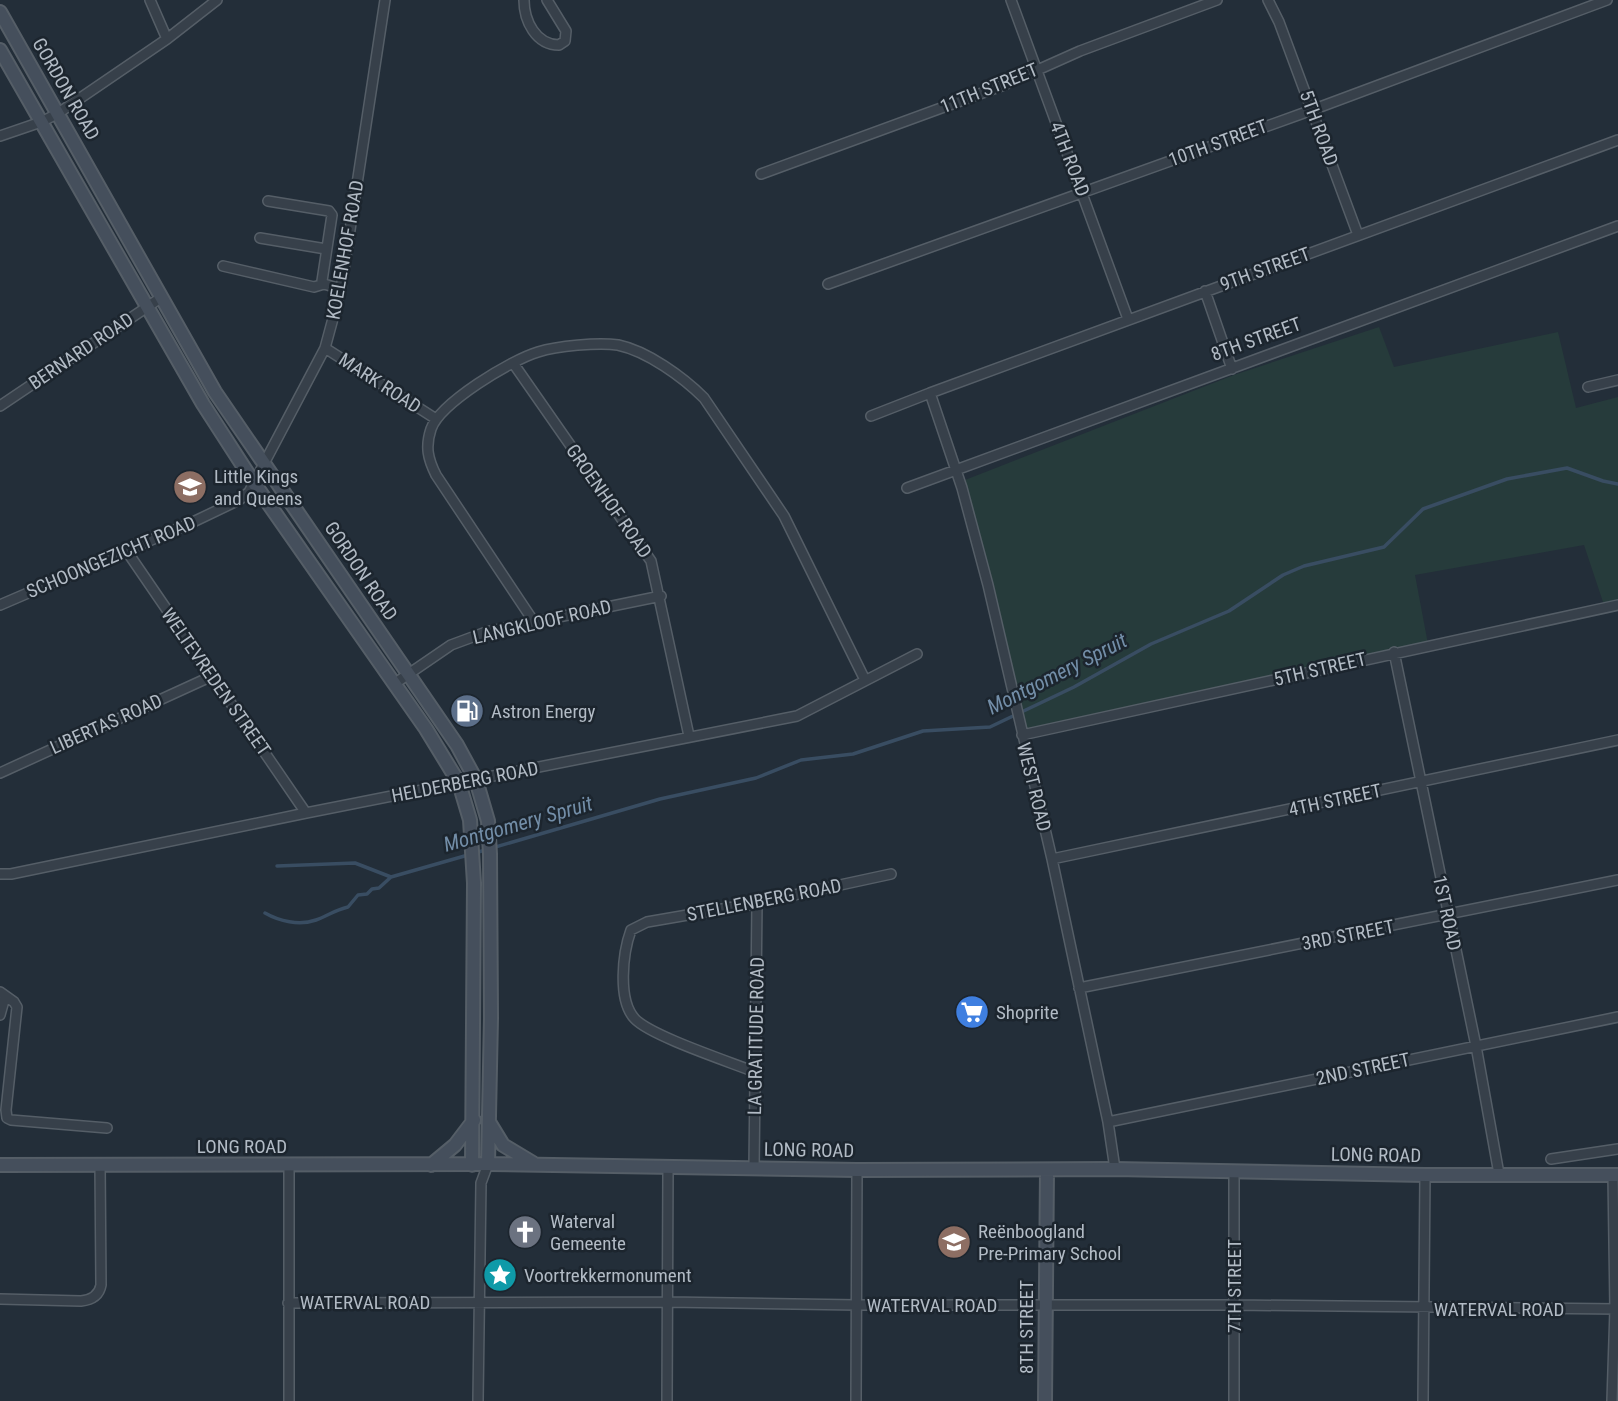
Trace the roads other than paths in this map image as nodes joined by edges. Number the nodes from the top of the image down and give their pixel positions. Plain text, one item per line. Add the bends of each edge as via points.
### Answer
1 (150, 0) edge
2 (218, 0) edge
3 (385, 0) edge
4 (524, 0) edge
5 (547, 0) edge
6 (1011, 0) edge
7 (1217, 0) edge
8 (1268, 0) edge
9 (1275, 0) edge
10 (1607, 0) edge
11 (0, 12) edge
12 (1279, 22) junction
13 (167, 39) junction
14 (0, 50) edge
15 (1036, 70) junction
16 (1312, 110) junction
17 (57, 114) junction
18 (41, 122) junction
19 (0, 135) edge
20 (1618, 140) edge
21 (761, 174) dead end
22 (1082, 192) junction
23 (268, 201) dead end
24 (1618, 226) edge
25 (1357, 235) junction
26 (260, 238) dead end
27 (326, 249) junction
28 (223, 266) dead end
29 (324, 284) junction
30 (828, 284) dead end
31 (341, 289) junction
32 (1205, 291) junction
33 (162, 297) junction
34 (147, 306) junction
35 (1128, 319) junction
36 (325, 348) junction
37 (513, 363) junction
38 (1232, 369) junction
39 (1618, 380) edge
40 (1588, 387) dead end
41 (930, 393) junction
42 (0, 406) edge
43 (871, 416) dead end
44 (436, 419) junction
45 (263, 463) junction
46 (956, 470) junction
47 (254, 483) junction
48 (907, 488) dead end
49 (126, 550) junction
50 (660, 596) junction
51 (0, 605) edge
52 (1618, 605) edge
53 (534, 622) junction
54 (1394, 652) junction
55 (917, 654) dead end
56 (408, 674) junction
57 (212, 676) junction
58 (865, 680) junction
59 (394, 684) junction
60 (1022, 735) junction
61 (689, 736) junction
62 (1618, 740) edge
63 (0, 773) edge
64 (477, 780) junction
65 (1420, 782) junction
66 (459, 783) junction
67 (306, 813) junction
68 (1052, 859) junction
69 (0, 874) edge
70 (891, 874) dead end
71 (1618, 880) edge
72 (757, 903) junction
73 (1448, 916) junction
74 (1079, 988) junction
75 (3, 994) edge
76 (0, 1015) edge
77 (1618, 1017) edge
78 (1476, 1046) junction
79 (755, 1072) junction
80 (487, 1118) junction
81 (474, 1120) junction
82 (1108, 1122) junction
83 (107, 1128) dead end
84 (1618, 1149) edge
85 (1551, 1159) dead end
86 (100, 1164) junction
87 (488, 1164) junction
88 (0, 1165) edge
89 (472, 1165) junction
90 (289, 1166) junction
91 (431, 1166) junction
92 (541, 1167) junction
93 (668, 1168) junction
94 (1115, 1168) junction
95 (754, 1169) junction
96 (857, 1170) junction
97 (1047, 1170) junction
98 (1234, 1171) junction
99 (1499, 1174) junction
100 (1425, 1175) junction
101 (1616, 1175) edge
102 (481, 1183) junction
103 (0, 1299) edge
104 (479, 1301) junction
105 (668, 1302) junction
106 (288, 1303) junction
107 (1045, 1305) junction
108 (1235, 1305) junction
109 (857, 1306) junction
110 (1424, 1308) junction
111 (1616, 1309) edge
112 (289, 1401) edge
113 (478, 1401) edge
114 (667, 1401) edge
115 (856, 1401) edge
116 (1045, 1401) edge
117 (1234, 1401) edge
118 (1423, 1401) edge
119 (1612, 1401) edge

1 - 13 street
2 - 13 street
3 - 31 street, KOELENHOF ROAD
4 - 5 street via 525,15 535,33 549,44 559,45 565,41 566,31
6 - 15 street, 4TH ROAD
7 - 15 street, 11TH STREET
8 - 12 street, 5TH ROAD
9 - 12 street, 5TH ROAD
10 - 16 street, 10TH STREET
11 - 17 street, GORDON ROAD
12 - 16 street, 5TH ROAD
13 - 17 street
14 - 18 street, GORDON ROAD
15 - 21 street, 11TH STREET
15 - 22 street, 4TH ROAD
16 - 22 street, 10TH STREET
16 - 25 street, 5TH ROAD
17 - 18 street
17 - 33 street, GORDON ROAD
18 - 19 street
18 - 34 street, GORDON ROAD
20 - 25 street, 9TH STREET
22 - 30 street, 10TH STREET
22 - 35 street, 4TH ROAD
23 - 27 street via 329,211
24 - 38 street, 8TH STREET
25 - 32 street, 9TH STREET
26 - 27 street
27 - 29 street
28 - 29 street via 314,287
29 - 31 street
31 - 36 street, KOELENHOF ROAD
32 - 35 street, 9TH STREET
32 - 38 street
33 - 34 street, BERNARD ROAD
33 - 45 street, GORDON ROAD via 215,392
34 - 42 street, BERNARD ROAD
34 - 47 street, GORDON ROAD
35 - 41 street, 9TH STREET
36 - 44 street, MARK ROAD
36 - 45 street, KOELENHOF ROAD
37 - 44 street
37 - 50 street, GROENHOF ROAD via 651,561
37 - 58 street via 542,350 617,345 634,350 689,383 784,516
38 - 46 street, 8TH STREET
39 - 40 street
41 - 43 street, 9TH STREET
41 - 46 street, WEST ROAD
44 - 53 street via 427,452 436,475
45 - 47 street, KOELENHOF ROAD
45 - 56 street, GORDON ROAD
46 - 48 street, 8TH STREET
46 - 60 street, WEST ROAD
47 - 49 street, SCHOONGEZICHT ROAD via 239,500
47 - 59 street, GORDON ROAD
49 - 51 street, SCHOONGEZICHT ROAD
49 - 57 street, WELTEVREDEN STREET
50 - 53 street, LANGKLOOF ROAD
50 - 61 street, GROENHOF ROAD
52 - 54 street, 5TH STREET
53 - 56 street, LANGKLOOF ROAD via 467,638
54 - 60 street, 5TH STREET
54 - 65 street, 1ST ROAD
55 - 58 street, HELDERBERG ROAD
56 - 59 street, LANGKLOOF ROAD
56 - 64 street, GORDON ROAD
57 - 63 street, LIBERTAS ROAD
57 - 67 street, WELTEVREDEN STREET
58 - 61 street, HELDERBERG ROAD via 797,716
59 - 66 street, GORDON ROAD
60 - 68 street, WEST ROAD
61 - 64 street, HELDERBERG ROAD
62 - 65 street, 4TH STREET
64 - 66 street, HELDERBERG ROAD
64 - 80 street, GORDON ROAD via 490,849
65 - 68 street, 4TH STREET
65 - 73 street, 1ST ROAD
66 - 67 street, HELDERBERG ROAD
66 - 81 street, GORDON ROAD via 470,820 472,854
67 - 69 street, HELDERBERG ROAD
68 - 74 street, WEST ROAD
70 - 72 street, STELLENBERG ROAD
71 - 73 street, 3RD STREET
72 - 79 street, LA GRATITUDE ROAD
72 - 79 street, STELLENBERG ROAD via 638,924 631,930 623,959 628,1010 635,1019
73 - 74 street, 3RD STREET
73 - 78 street, 1ST ROAD
74 - 82 street, WEST ROAD
75 - 76 street
75 - 83 street via 17,1007 7,1118
77 - 78 street, 2ND STREET
78 - 82 street, 2ND STREET
78 - 99 street, 1ST ROAD
79 - 95 street, LA GRATITUDE ROAD
80 - 87 street, GORDON ROAD
80 - 92 street via 503,1145
81 - 89 street, GORDON ROAD
81 - 91 street
82 - 94 street, WEST ROAD
84 - 85 street
86 - 88 street, LONG ROAD
86 - 90 street, LONG ROAD
86 - 103 street via 100,1290 81,1301
87 - 89 street, LONG ROAD
87 - 92 street, LONG ROAD
87 - 102 street
89 - 91 street, LONG ROAD
89 - 102 street
90 - 91 street, LONG ROAD
90 - 106 street
92 - 93 street, LONG ROAD
93 - 95 street, LONG ROAD
93 - 105 street
94 - 97 street, LONG ROAD
94 - 98 street, LONG ROAD
95 - 96 street, LONG ROAD
96 - 97 street, LONG ROAD
96 - 109 street
97 - 107 street, 8TH STREET
98 - 100 street, LONG ROAD
98 - 108 street, 7TH STREET
99 - 100 street, LONG ROAD
99 - 101 street, LONG ROAD
100 - 110 street
101 - 111 street
102 - 104 street
104 - 105 street, WATERVAL ROAD
104 - 106 street, WATERVAL ROAD
104 - 113 street
105 - 109 street, WATERVAL ROAD
105 - 114 street
106 - 112 street
107 - 108 street, WATERVAL ROAD
107 - 109 street, WATERVAL ROAD
107 - 116 street, 8TH STREET
108 - 110 street, WATERVAL ROAD
108 - 117 street, 7TH STREET
109 - 115 street
110 - 111 street, WATERVAL ROAD
110 - 118 street
111 - 119 street

